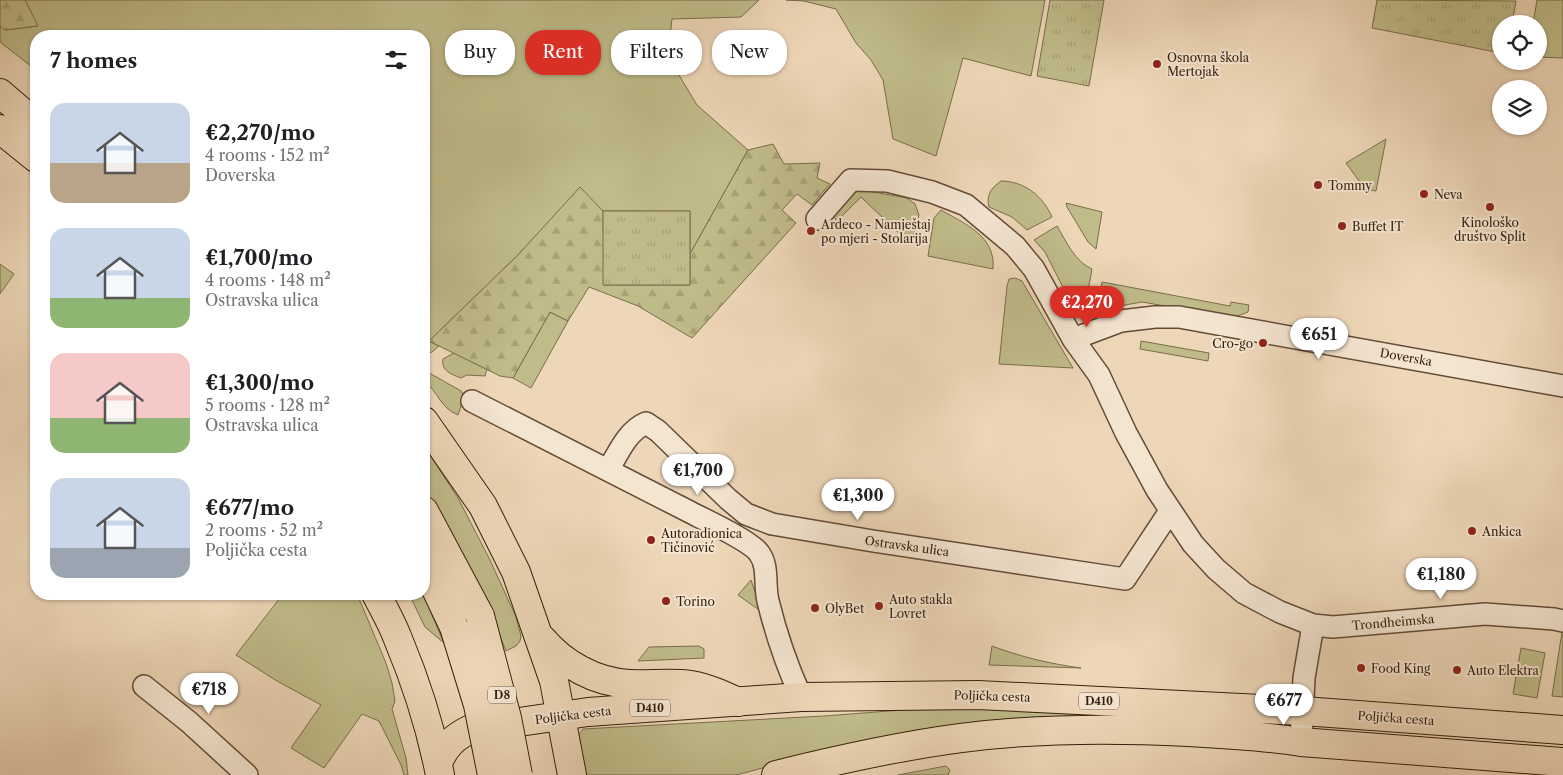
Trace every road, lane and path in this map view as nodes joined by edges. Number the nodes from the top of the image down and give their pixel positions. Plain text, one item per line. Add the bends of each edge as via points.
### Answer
1 (0, 79) edge
2 (0, 93) edge
3 (30, 102) edge
4 (30, 119) edge
5 (0, 129) edge
6 (30, 154) edge
7 (817, 218) dead end
8 (1073, 339) junction
9 (1563, 386) edge
10 (472, 401) dead end
11 (430, 430) edge
12 (608, 470) junction
13 (1170, 511) junction
14 (430, 522) edge
15 (430, 577) edge
16 (379, 600) edge
17 (1563, 621) edge
18 (1314, 625) junction
19 (540, 636) junction
20 (144, 686) dead end
21 (801, 697) junction
22 (738, 702) junction
23 (1302, 711) junction
24 (561, 714) junction
25 (1563, 730) edge
26 (1301, 742) junction
27 (1563, 762) edge
28 (439, 769) edge
29 (247, 775) edge
30 (492, 775) edge
31 (518, 775) edge
32 (572, 775) edge
33 (776, 775) edge

1 - 3 main road
2 - 4 main road
5 - 6 main road
7 - 8 street via 851,180 887,181 932,192 966,205 1015,246 1034,270
8 - 9 street, Doverska via 1121,322 1180,317
8 - 13 street via 1099,375 1126,433
10 - 12 street
11 - 19 main road via 483,506 516,572
12 - 13 street, Ostravska ulica via 632,432 646,423 658,430 746,514 772,524 1125,579
12 - 21 street via 759,552 773,620
13 - 18 street via 1193,544 1244,593
14 - 31 main road, D8, bridge via 480,616 507,718
15 - 30 main road, D8, bridge via 454,627 478,704
16 - 28 main road via 401,645 421,701
17 - 18 street, Trondheimska via 1485,614 1333,627
18 - 23 street via 1304,678
19 - 22 main road via 567,662 610,681 690,685 712,690
19 - 24 main road
20 - 29 street
21 - 22 main road, Poljička cesta / D410
21 - 23 main road, Poljička cesta / D410 via 978,695
22 - 24 main road, Poljička cesta / D410
23 - 25 main road, Poljička cesta / D410
23 - 26 street
24 - 28 main road, Poljička cesta / D410 via 471,729 455,738 442,753
24 - 32 main road
26 - 27 main road
26 - 33 main road via 1262,736 1147,730 1024,732 908,746

